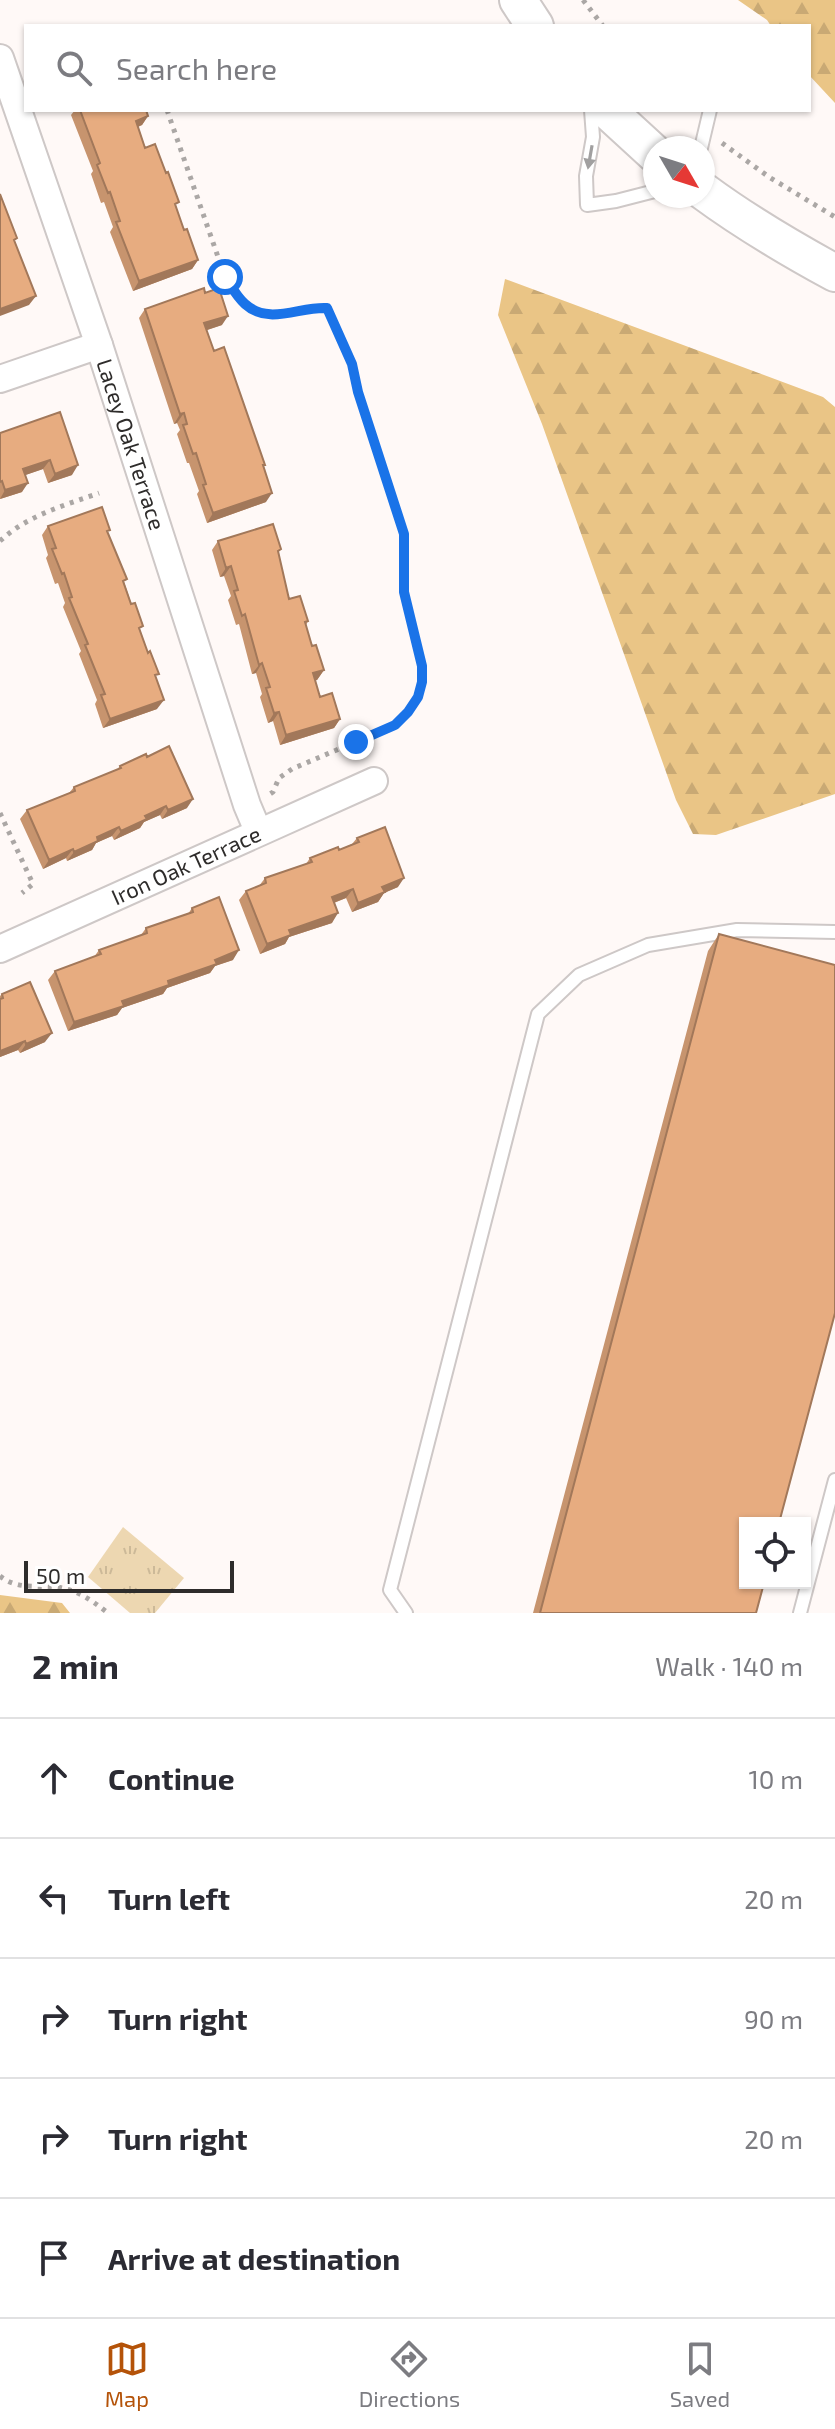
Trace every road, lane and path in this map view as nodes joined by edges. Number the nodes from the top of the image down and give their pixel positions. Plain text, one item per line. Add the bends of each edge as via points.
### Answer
1 (518, 0) edge
2 (583, 0) edge
3 (534, 24) edge
4 (601, 24) edge
5 (0, 58) edge
6 (168, 112) edge
7 (591, 112) edge
8 (609, 112) edge
9 (710, 112) edge
10 (706, 131) junction
11 (705, 136) edge
12 (643, 143) edge
13 (643, 194) edge
14 (715, 200) edge
15 (835, 217) edge
16 (835, 273) edge
17 (99, 345) junction
18 (0, 379) edge
19 (99, 493) dead end
20 (0, 541) edge
21 (374, 781) dead end
22 (247, 805) junction
23 (0, 813) edge
24 (258, 831) junction
25 (22, 893) dead end
26 (835, 932) edge
27 (0, 949) edge
28 (835, 1480) edge
29 (0, 1576) edge
30 (108, 1613) edge
31 (406, 1613) edge
32 (800, 1613) edge

1 - 3 street
2 - 4 path
5 - 17 street, Lacey Oak Terrace
6 - 22 path via 225,277 245,305 276,316 327,308 333,318 404,534 404,592 422,666 418,697 395,725 292,769 279,778 273,792
7 -> 13 lane via 587,205
8 - 12 street
9 - 10 lane
10 - 11 lane
10 - 15 path
14 - 16 street
17 - 18 street
17 - 22 street, Lacey Oak Terrace
19 - 20 path via 34,516
21 - 24 street, Iron Oak Terrace
22 - 24 street, Lacey Oak Terrace
23 - 25 path via 33,884
24 - 27 street, Iron Oak Terrace
26 - 31 lane via 737,930 648,945 579,975 538,1014 390,1590
28 - 32 lane
29 - 30 path via 25,1587 85,1595

